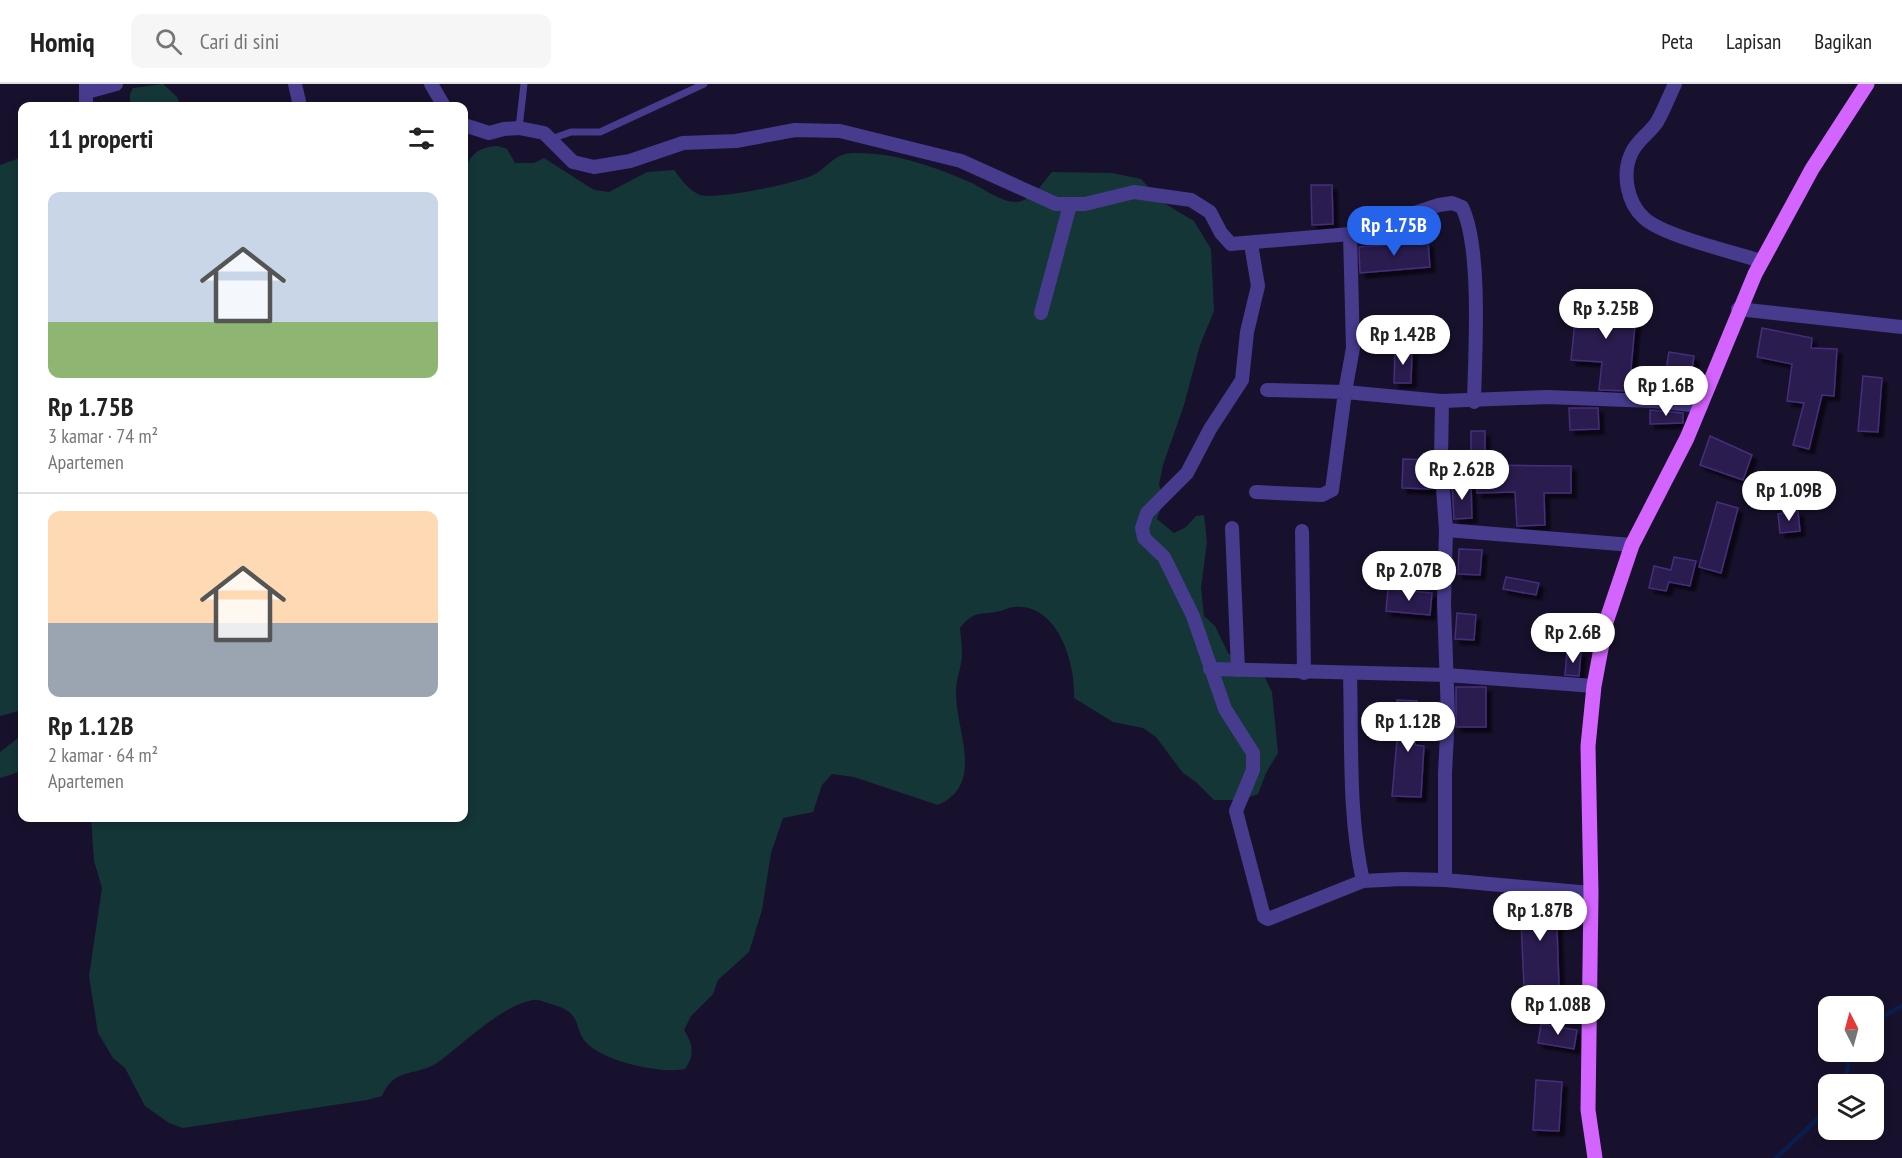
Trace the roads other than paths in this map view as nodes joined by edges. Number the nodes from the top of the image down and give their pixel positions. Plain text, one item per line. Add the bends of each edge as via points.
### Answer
1 (116, 84) edge
2 (295, 84) edge
3 (431, 84) edge
4 (524, 84) edge
5 (704, 84) edge
6 (1675, 84) edge
7 (1867, 84) edge
8 (87, 88) edge
9 (299, 102) edge
10 (442, 102) edge
11 (468, 126) edge
12 (519, 128) junction
13 (551, 139) junction
14 (1070, 205) junction
15 (1350, 234) junction
16 (1251, 244) junction
17 (1761, 261) junction
18 (1738, 309) junction
19 (1041, 314) dead end
20 (1902, 327) edge
21 (1267, 390) dead end
22 (1345, 392) junction
23 (1442, 401) junction
24 (1474, 402) junction
25 (1701, 406) junction
26 (1256, 492) dead end
27 (1232, 528) dead end
28 (1446, 530) junction
29 (1302, 531) dead end
30 (1632, 544) junction
31 (1210, 669) junction
32 (1238, 670) junction
33 (1304, 673) junction
34 (1350, 674) junction
35 (1447, 675) junction
36 (1594, 686) junction
37 (1445, 880) junction
38 (1363, 881) junction
39 (1590, 893) junction
40 (1595, 1158) edge

1 - 8 street
2 - 9 street
3 - 10 street
4 - 12 lane
5 - 13 lane via 600,132 571,132
6 - 17 street via 1657,122 1631,151 1626,168 1635,208 1646,220 1684,237
7 - 17 main road via 1812,169
11 - 12 street via 489,134
12 - 13 street via 544,133
13 - 14 street via 573,162 594,166 630,161 683,143 736,141 795,130 840,131 961,161 1045,201
14 - 16 street via 1134,192 1176,196 1202,204 1231,244
14 - 19 street
15 - 16 street
15 - 22 street via 1353,348
15 - 24 street via 1439,205 1452,203 1462,207 1473,259
16 - 31 street via 1258,286 1247,332 1242,380 1187,474 1147,513 1142,528 1144,538 1164,557 1193,616
17 - 18 main road
18 - 20 street
18 - 25 main road
21 - 22 street
22 - 23 street
22 - 26 street via 1332,490 1322,495
23 - 24 street
23 - 28 street
24 - 25 street via 1547,397
25 - 30 main road
27 - 32 street
28 - 30 street
28 - 35 street
29 - 33 street
30 - 36 main road via 1606,622
31 - 32 street
31 - 38 street via 1225,709 1253,753 1253,770 1236,811 1264,917 1268,919
32 - 33 street
33 - 34 street
34 - 35 street
34 - 38 street via 1352,792
35 - 36 street
35 - 37 street
36 - 39 main road via 1588,746
37 - 38 street
37 - 39 street
39 - 40 main road via 1588,1089

